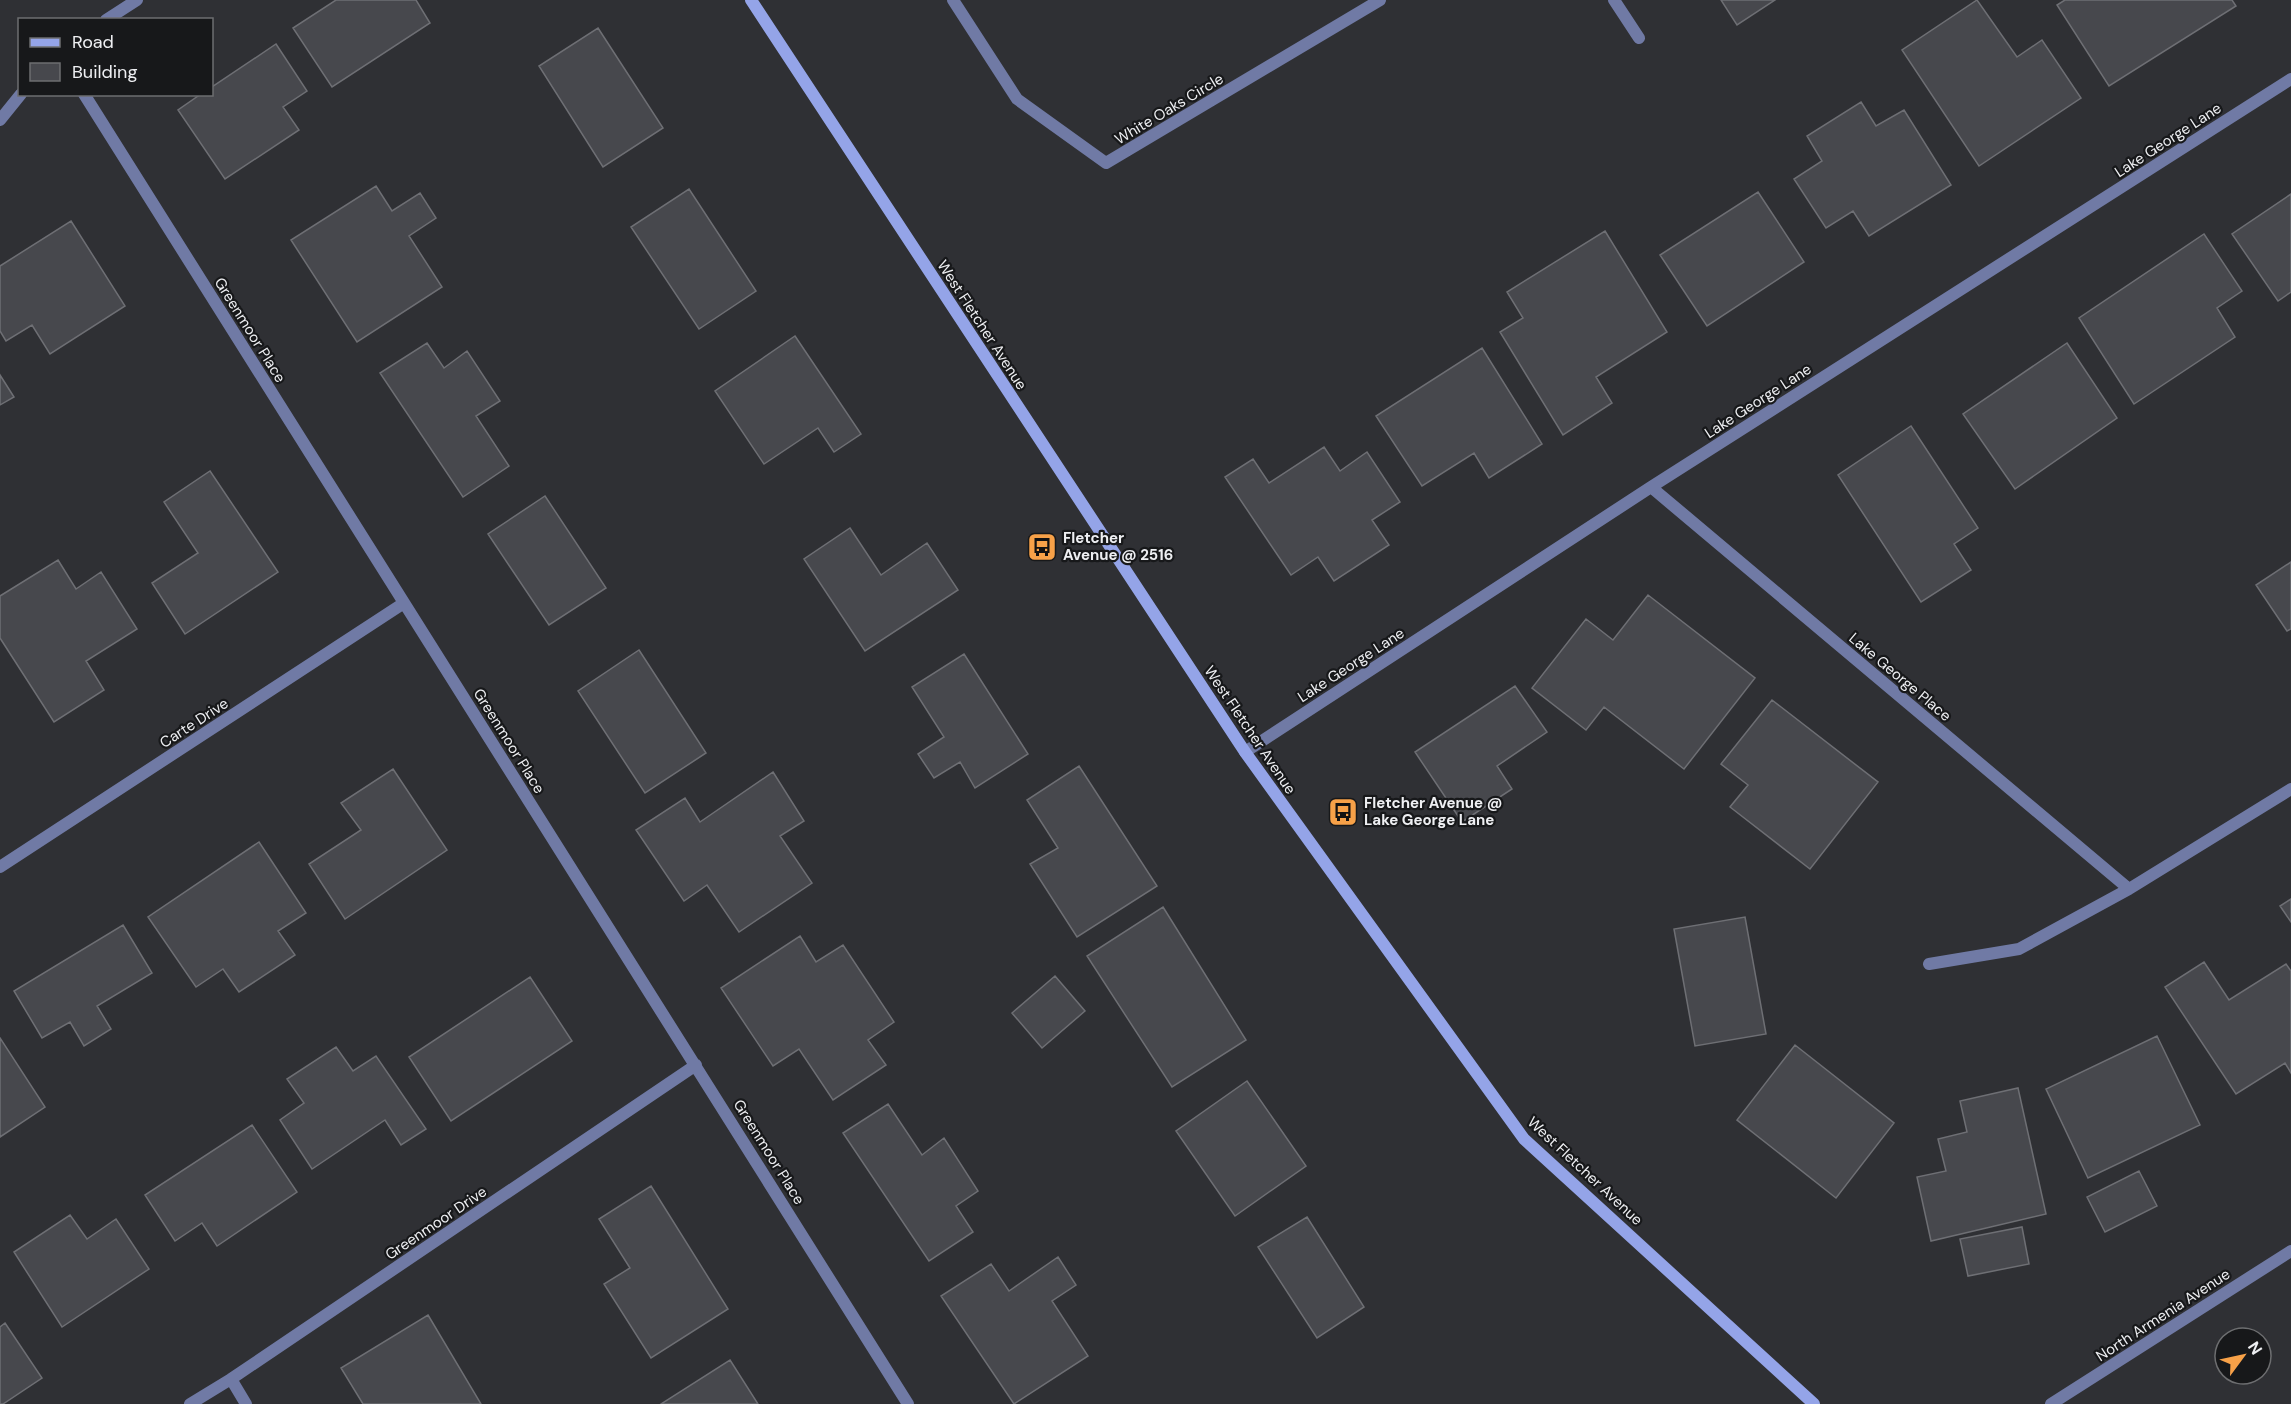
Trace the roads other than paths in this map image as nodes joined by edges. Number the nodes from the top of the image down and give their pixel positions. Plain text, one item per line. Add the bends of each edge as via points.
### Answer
1 (137, 0) edge
2 (751, 0) edge
3 (953, 0) edge
4 (1380, 0) edge
5 (1614, 0) edge
6 (109, 18) edge
7 (1639, 38) dead end
8 (2291, 79) edge
9 (19, 96) edge
10 (85, 96) edge
11 (0, 120) edge
12 (1651, 487) junction
13 (404, 603) junction
14 (1245, 752) junction
15 (2291, 789) edge
16 (0, 867) edge
17 (2129, 890) junction
18 (1929, 964) dead end
19 (696, 1065) junction
20 (2291, 1251) edge
21 (231, 1379) junction
22 (190, 1404) edge
23 (246, 1404) edge
24 (908, 1404) edge
25 (1814, 1404) edge
26 (2051, 1404) edge

1 - 6 street
2 - 14 main road, West Fletcher Avenue
3 - 4 street, White Oaks Circle via 1017,99 1106,163
5 - 7 street
8 - 12 street, Lake George Lane
9 - 11 street
10 - 13 street, Greenmoor Place
12 - 14 street, Lake George Lane
12 - 17 street, Lake George Place
13 - 16 street, Carte Drive
13 - 19 street, Greenmoor Place
14 - 25 main road, West Fletcher Avenue via 1524,1139
15 - 17 street
17 - 18 street via 2019,949
19 - 21 street, Greenmoor Drive
19 - 24 street, Greenmoor Place
20 - 26 street, North Armenia Avenue
21 - 22 street, Greenmoor Drive
21 - 23 street

